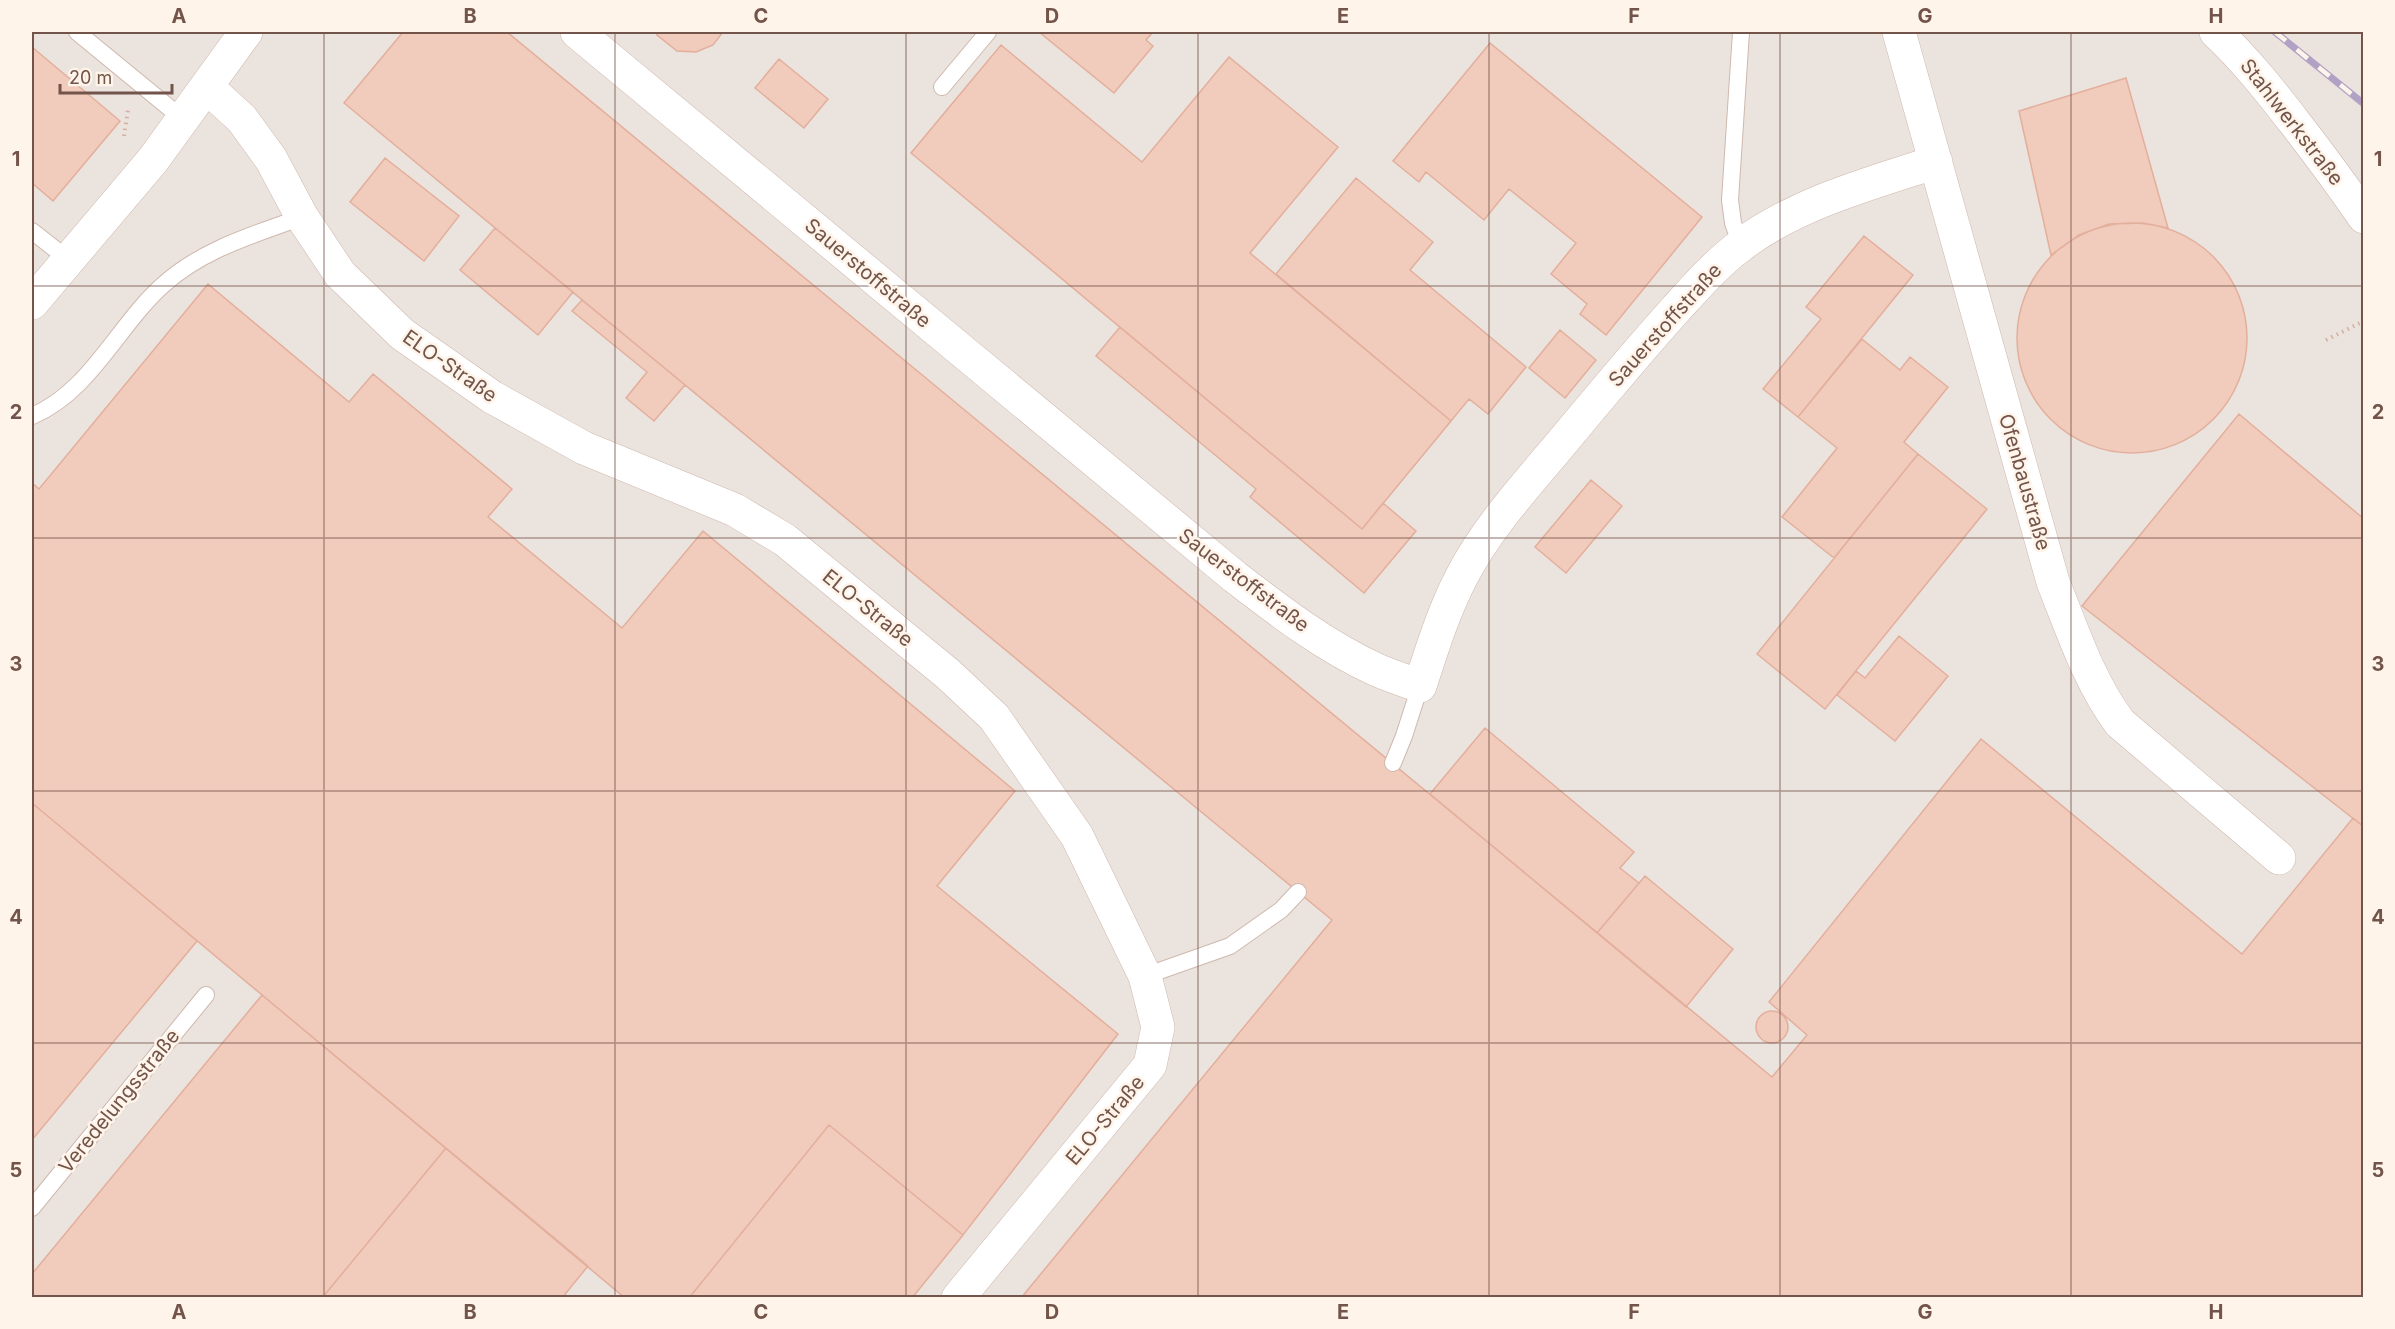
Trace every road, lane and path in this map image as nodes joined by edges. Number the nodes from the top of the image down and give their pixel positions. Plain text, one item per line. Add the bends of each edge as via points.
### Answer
1 (77, 32) edge
2 (577, 32) edge
3 (988, 32) edge
4 (1741, 32) edge
5 (1899, 32) edge
6 (2216, 32) edge
7 (242, 33) edge
8 (207, 87) junction
9 (942, 87) dead end
10 (183, 119) junction
11 (1936, 162) junction
12 (2364, 217) edge
13 (302, 218) junction
14 (32, 231) edge
15 (1741, 245) junction
16 (69, 260) junction
17 (32, 303) edge
18 (2364, 321) edge
19 (2326, 340) dead end
20 (32, 416) edge
21 (1420, 686) junction
22 (1393, 764) dead end
23 (2279, 858) dead end
24 (1298, 891) dead end
25 (1145, 976) junction
26 (206, 995) dead end
27 (32, 1208) edge
28 (958, 1298) edge

1 - 10 lane
2 - 21 street, Sauerstoffstraße via 1269,604 1377,670
3 - 9 lane
4 - 15 lane via 1730,200
5 - 11 street, Ofenbaustraße
6 - 12 street, Stahlwerkstraße via 2277,100
7 - 8 street
8 - 10 street
8 - 13 street, ELO-Straße via 242,119 271,159
10 - 16 street
11 - 15 street, Sauerstoffstraße via 1816,204
11 - 23 street, Ofenbaustraße via 2053,582 2107,706 2120,723
13 - 20 lane via 219,247 189,263 161,286 79,383 43,412
13 - 25 street, ELO-Straße via 340,274 402,334 492,397 584,448 735,510 785,540 948,674 994,717 1077,836
14 - 16 lane
15 - 21 street, Sauerstoffstraße via 1705,277 1640,348 1481,545 1461,577
16 - 17 street
18 - 19 path
21 - 22 lane
24 - 25 lane via 1281,910 1230,946
25 - 28 street, ELO-Straße via 1158,1027 1150,1065
26 - 27 lane, Veredelungsstraße

